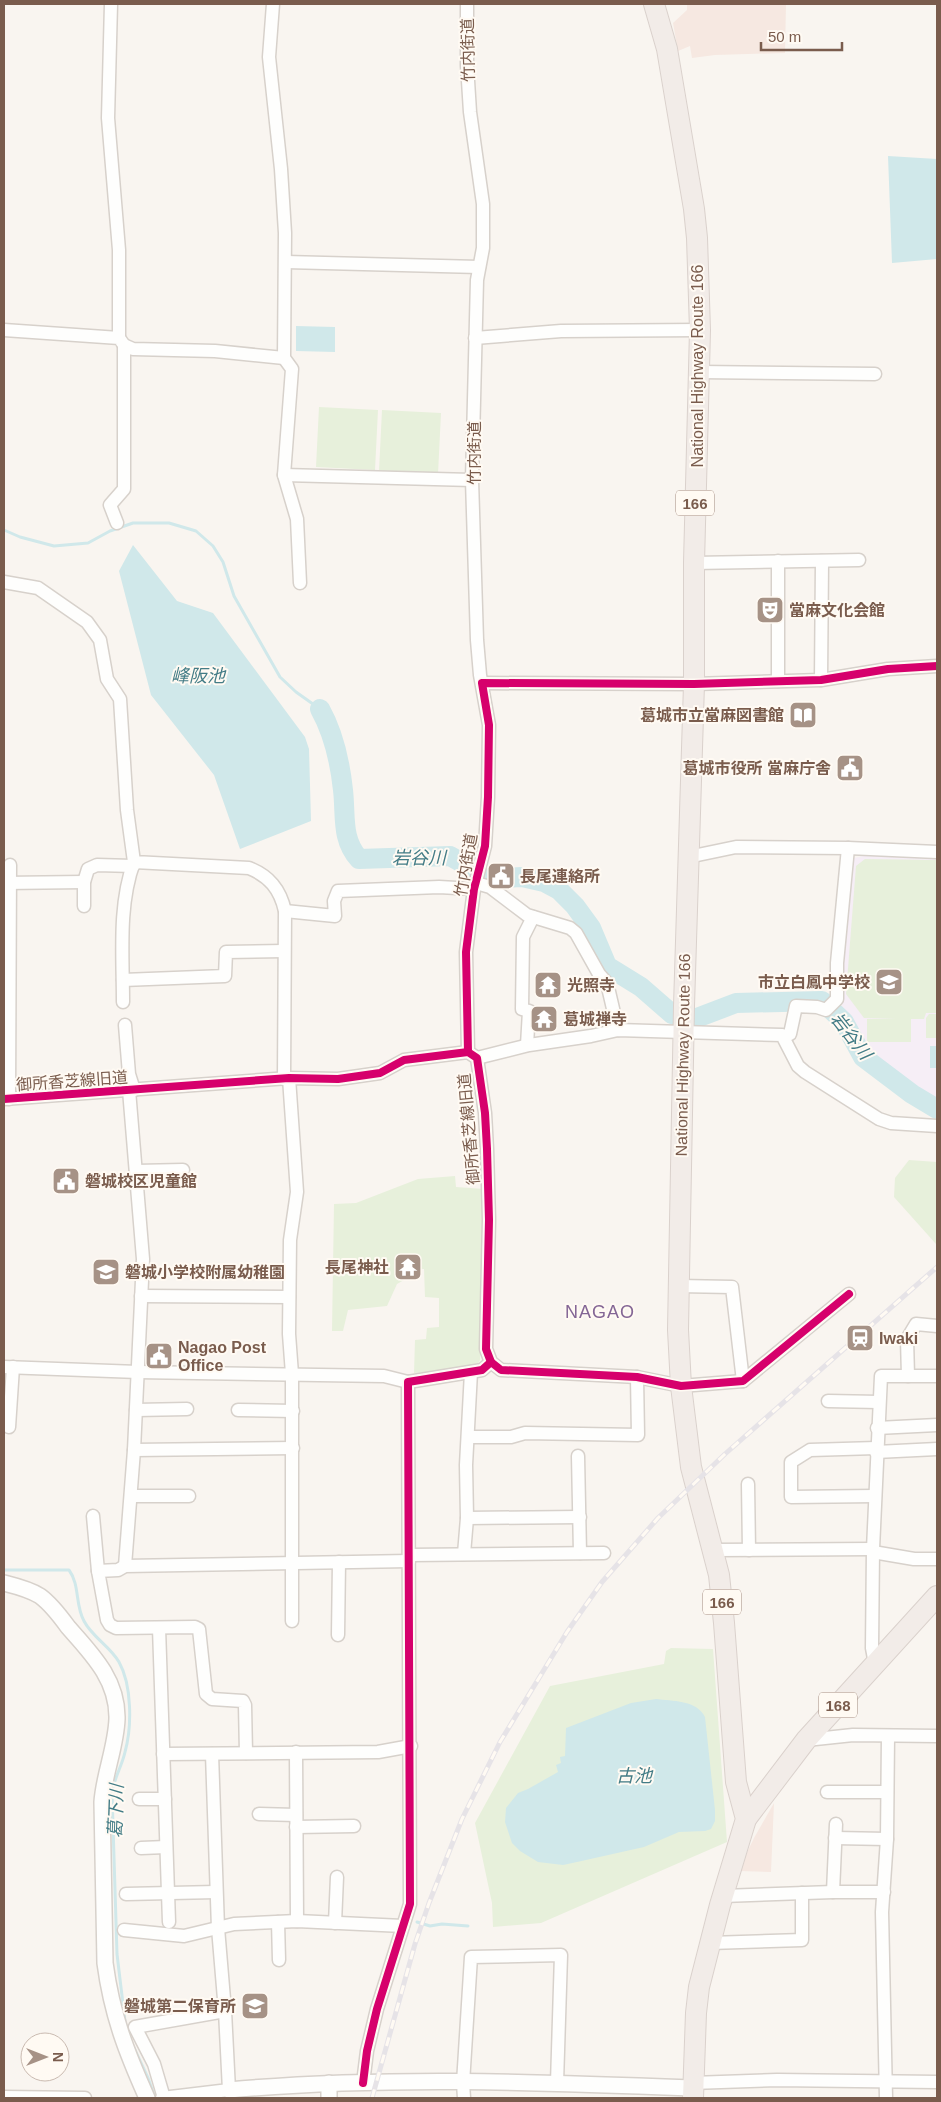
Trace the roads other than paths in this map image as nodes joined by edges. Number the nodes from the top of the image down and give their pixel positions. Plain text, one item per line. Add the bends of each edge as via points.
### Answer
1 (111, 4) edge
2 (274, 4) edge
3 (467, 4) edge
4 (654, 4) edge
5 (286, 262) junction
6 (479, 267) junction
7 (4, 330) edge
8 (700, 330) junction
9 (475, 338) junction
10 (122, 342) junction
11 (284, 358) junction
12 (700, 372) junction
13 (875, 374) dead end
14 (284, 475) junction
15 (472, 480) junction
16 (117, 523) dead end
17 (859, 560) dead end
18 (778, 561) junction
19 (822, 561) junction
20 (694, 563) junction
21 (4, 582) edge
22 (300, 583) dead end
23 (937, 666) edge
24 (822, 680) junction
25 (778, 681) junction
26 (482, 683) junction
27 (694, 684) junction
28 (848, 848) junction
29 (937, 852) edge
30 (688, 857) junction
31 (134, 864) junction
32 (10, 865) dead end
33 (84, 882) junction
34 (476, 882) junction
35 (7, 883) edge
36 (84, 906) dead end
37 (284, 911) junction
38 (533, 916) junction
39 (284, 951) junction
40 (7, 965) edge
41 (123, 980) junction
42 (123, 1002) dead end
43 (125, 1025) dead end
44 (618, 1030) junction
45 (683, 1032) junction
46 (784, 1037) junction
47 (527, 1046) junction
48 (472, 1055) junction
49 (287, 1079) junction
50 (131, 1090) junction
51 (6, 1099) edge
52 (937, 1126) edge
53 (136, 1170) junction
54 (183, 1170) dead end
55 (679, 1286) junction
56 (849, 1294) dead end
57 (141, 1296) junction
58 (289, 1297) junction
59 (937, 1326) edge
60 (491, 1362) junction
61 (8, 1367) edge
62 (138, 1372) junction
63 (470, 1372) junction
64 (292, 1374) junction
65 (908, 1376) junction
66 (937, 1376) edge
67 (637, 1377) junction
68 (744, 1381) junction
69 (408, 1382) junction
70 (681, 1386) junction
71 (828, 1401) dead end
72 (879, 1402) junction
73 (136, 1410) junction
74 (188, 1410) dead end
75 (238, 1410) dead end
76 (293, 1411) junction
77 (937, 1426) edge
78 (9, 1427) dead end
79 (877, 1428) junction
80 (468, 1437) junction
81 (293, 1448) junction
82 (937, 1449) edge
83 (134, 1450) junction
84 (876, 1450) junction
85 (578, 1456) dead end
86 (748, 1484) dead end
87 (131, 1496) junction
88 (189, 1496) dead end
89 (875, 1496) junction
90 (93, 1516) dead end
91 (467, 1518) junction
92 (580, 1518) junction
93 (713, 1550) junction
94 (749, 1550) junction
95 (873, 1550) junction
96 (604, 1552) dead end
97 (580, 1553) junction
98 (464, 1554) junction
99 (409, 1558) junction
100 (937, 1559) edge
101 (339, 1562) junction
102 (292, 1563) junction
103 (125, 1566) junction
104 (98, 1571) junction
105 (4, 1584) edge
106 (937, 1596) edge
107 (292, 1621) dead end
108 (159, 1628) junction
109 (338, 1635) dead end
110 (875, 1664) junction
111 (888, 1736) junction
112 (937, 1736) edge
113 (806, 1740) junction
114 (411, 1746) junction
115 (296, 1752) junction
116 (246, 1753) junction
117 (163, 1754) junction
118 (212, 1754) junction
119 (827, 1792) dead end
120 (887, 1792) junction
121 (165, 1799) junction
122 (139, 1800) dead end
123 (259, 1814) dead end
124 (746, 1819) junction
125 (296, 1821) junction
126 (836, 1824) dead end
127 (354, 1826) dead end
128 (835, 1838) junction
129 (887, 1840) junction
130 (141, 1848) dead end
131 (166, 1848) junction
132 (337, 1877) dead end
133 (216, 1892) junction
134 (833, 1892) junction
135 (884, 1892) junction
136 (168, 1893) junction
137 (802, 1893) junction
138 (126, 1894) dead end
139 (723, 1896) junction
140 (297, 1921) junction
141 (169, 1922) dead end
142 (278, 1922) junction
143 (335, 1923) junction
144 (404, 1926) junction
145 (218, 1928) junction
146 (124, 1930) dead end
147 (710, 1942) junction
148 (279, 1960) dead end
149 (225, 2011) junction
150 (885, 2080) junction
151 (937, 2082) edge
152 (363, 2083) junction
153 (557, 2083) junction
154 (228, 2090) junction
155 (692, 2090) edge
156 (329, 2091) edge
157 (464, 2091) edge
158 (4, 2097) edge
159 (58, 2098) edge
160 (85, 2098) edge
161 (147, 2098) edge
162 (163, 2098) edge
163 (886, 2098) edge

1 - 10 street via 108,118 120,250
2 - 5 street via 269,57 282,169
3 - 6 street, 竹内街道 via 470,112 484,204
4 - 8 highway, National Highway Route 166 / 166 via 667,49 694,209
5 - 6 street
5 - 11 street
6 - 9 street, 竹内街道
7 - 10 street
8 - 9 street via 561,331
8 - 12 highway, National Highway Route 166 / 166
9 - 15 street, 竹内街道
10 - 11 street via 133,349 215,351
10 - 16 street via 124,489 110,505
11 - 14 street via 292,369
12 - 13 street
12 - 20 highway, National Highway Route 166 / 166
14 - 15 street
14 - 22 street via 297,519
15 - 26 street, 竹内街道 via 477,640
17 - 19 street
18 - 19 street
18 - 20 street
18 - 25 street
19 - 24 street
20 - 27 highway, National Highway Route 166 / 166
21 - 31 street via 38,588 87,622 100,640 107,679 120,699
23 - 24 street via 888,669
24 - 25 street
25 - 27 street
26 - 27 street
26 - 34 street, 竹内街道 via 489,725 488,797 485,846
27 - 30 highway, National Highway Route 166 / 166
28 - 29 street
28 - 30 street via 736,847
28 - 46 street via 838,998 826,1010 817,1006 796,1006 790,1034
30 - 45 highway, National Highway Route 166 / 166
31 - 33 street via 97,865 88,870
31 - 37 street via 249,868 274,884 282,897
31 - 41 street via 127,881
32 - 35 street
33 - 35 street
33 - 36 street
34 - 37 street via 439,887 338,891 334,900 335,916
34 - 38 street via 490,887 522,912
34 - 48 street, 竹内街道 via 466,952
35 - 40 street
37 - 39 street
38 - 44 street via 576,933 607,983
38 - 47 street via 523,937 522,1009 529,1010
39 - 41 street via 226,952 226,976
39 - 49 street
40 - 51 street
41 - 42 street
43 - 50 street
44 - 45 street
44 - 47 street
45 - 46 street
45 - 55 highway, National Highway Route 166 / 166
46 - 52 street via 798,1066 878,1119
47 - 48 street
48 - 49 street, 御所香芝線旧道 via 404,1060 380,1073 338,1079
48 - 60 street, 御所香芝線旧道 via 485,1114 489,1220 486,1350
49 - 50 street, 御所香芝線旧道
49 - 58 street via 297,1192 290,1240
50 - 51 street, 御所香芝線旧道
50 - 53 street
53 - 54 street
53 - 57 street via 143,1247
55 - 68 street via 732,1287
55 - 70 highway, National Highway Route 166 / 166
56 - 68 street
57 - 58 street
57 - 62 street
58 - 64 street
59 - 65 street via 916,1324 907,1339
60 - 63 street via 482,1370
60 - 67 street via 501,1370
61 - 62 street
61 - 78 street
62 - 64 street
62 - 73 street
63 - 69 street
63 - 80 street
64 - 69 street via 384,1376
64 - 76 street
65 - 66 street
65 - 72 street via 881,1376
67 - 70 street
67 - 80 street via 638,1435 524,1433 511,1437
68 - 70 street
69 - 99 street
70 - 93 highway, National Highway Route 166 / 166 via 691,1467
71 - 72 street
72 - 79 street
73 - 74 street
73 - 83 street
75 - 76 street
76 - 81 street
77 - 79 street
79 - 84 street
80 - 91 street
81 - 83 street
81 - 102 street
82 - 84 street
83 - 87 street
84 - 89 street
84 - 89 street via 810,1450 791,1462 791,1497
85 - 92 street
86 - 94 street
87 - 88 street
87 - 103 street
89 - 95 street
90 - 104 street
91 - 92 street
91 - 98 street
92 - 97 street
93 - 94 street
93 - 124 highway, National Highway Route 166 / 166 via 724,1623 736,1782
94 - 95 street
95 - 100 street via 914,1559
95 - 110 street via 872,1648
96 - 97 street
97 - 98 street
98 - 99 street
99 - 101 street
99 - 114 street
101 - 102 street
101 - 109 street
102 - 103 street
102 - 107 street
103 - 104 street via 118,1570
104 - 108 street via 110,1625 116,1628
105 - 161 street via 28,1590 50,1605 97,1660 113,1690 117,1719 102,1802 104,1963 120,2036
106 - 110 highway, 168
108 - 116 street via 200,1629 206,1694 212,1699 243,1701
108 - 117 street
110 - 113 highway, 168
111 - 112 street
111 - 113 street
111 - 120 street
113 - 124 highway, 168
114 - 115 street via 378,1752
114 - 144 street via 410,1904
115 - 116 street
115 - 125 street
116 - 118 street
117 - 118 street
117 - 121 street
118 - 133 street
119 - 120 street
120 - 129 street
121 - 122 street
121 - 131 street
123 - 125 street
124 - 139 highway
125 - 127 street
125 - 140 street
126 - 128 street
128 - 129 street
128 - 134 street
129 - 135 street
130 - 131 street
131 - 136 street
132 - 143 street
133 - 136 street
133 - 145 street
134 - 135 street
134 - 137 street
135 - 150 street
136 - 138 street
136 - 141 street
137 - 139 street
137 - 147 street via 802,1940
139 - 147 highway
140 - 142 street
140 - 143 street
142 - 145 street
142 - 148 street
143 - 144 street
144 - 152 street via 377,2009
145 - 146 street via 184,1936
145 - 149 street
147 - 155 highway via 699,1987
149 - 154 street
149 - 162 street via 135,2027 154,2064
150 - 151 street
150 - 155 street via 777,2080
150 - 163 street
152 - 156 street
152 - 157 street
153 - 155 street
153 - 157 street
153 - 157 street via 561,1955 471,1957
154 - 156 street
154 - 162 street
158 - 159 street
159 - 160 street

